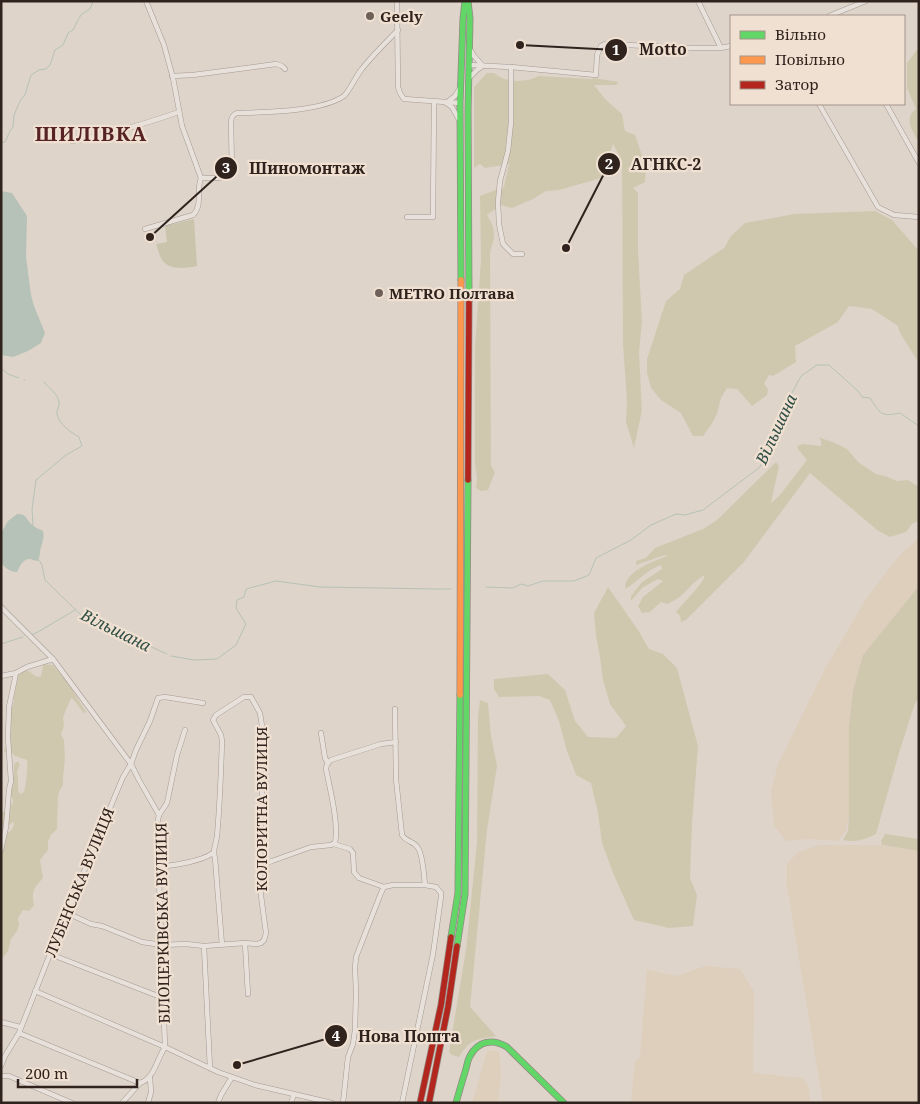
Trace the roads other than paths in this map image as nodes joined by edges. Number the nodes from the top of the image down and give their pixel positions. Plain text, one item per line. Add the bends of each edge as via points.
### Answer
1 (146, 1) edge
2 (397, 1) edge
3 (466, 1) edge
4 (698, 1) edge
5 (866, 1) edge
6 (831, 15) edge
7 (398, 30) junction
8 (469, 45) junction
9 (730, 46) edge
10 (462, 48) junction
11 (721, 48) junction
12 (469, 65) junction
13 (483, 66) junction
14 (511, 67) junction
15 (285, 69) dead end
16 (172, 76) junction
17 (461, 76) junction
18 (468, 81) junction
19 (460, 87) junction
20 (468, 95) junction
21 (434, 102) junction
22 (446, 102) junction
23 (460, 103) junction
24 (820, 105) edge
25 (887, 105) edge
26 (468, 111) junction
27 (179, 112) junction
28 (460, 124) junction
29 (72, 141) dead end
30 (919, 163) edge
31 (200, 178) junction
32 (407, 217) dead end
33 (919, 217) edge
34 (145, 229) dead end
35 (522, 254) dead end
36 (1, 607) edge
37 (53, 659) junction
38 (16, 673) junction
39 (1, 676) edge
40 (203, 703) dead end
41 (395, 709) dead end
42 (185, 730) dead end
43 (321, 733) dead end
44 (396, 742) junction
45 (328, 763) junction
46 (131, 764) junction
47 (159, 815) junction
48 (334, 844) junction
49 (1, 850) edge
50 (213, 853) junction
51 (260, 863) junction
52 (159, 867) junction
53 (425, 885) junction
54 (384, 887) junction
55 (67, 913) junction
56 (246, 943) junction
57 (162, 945) junction
58 (222, 945) junction
59 (204, 946) junction
60 (50, 954) junction
61 (35, 991) junction
62 (248, 994) dead end
63 (162, 998) junction
64 (1, 1022) edge
65 (20, 1027) junction
66 (19, 1033) junction
67 (165, 1047) junction
68 (1, 1066) edge
69 (210, 1068) junction
70 (1, 1076) edge
71 (232, 1077) junction
72 (150, 1078) junction
73 (140, 1083) junction
74 (294, 1094) junction
75 (72, 1103) edge
76 (122, 1103) edge
77 (148, 1103) edge
78 (218, 1103) edge
79 (291, 1103) edge
80 (332, 1103) edge
81 (342, 1103) edge
82 (402, 1103) edge
83 (420, 1103) edge
84 (429, 1103) edge
85 (456, 1103) edge
86 (564, 1103) edge

1 - 16 street via 164,45
2 - 7 street
3 - 8 main road
3 - 10 main road
4 - 11 street
5 - 6 street
7 - 21 street via 400,93 404,99
7 - 31 street via 362,68 346,95 318,106 234,114 231,118 231,174
8 - 12 main road
8 - 13 street
9 - 11 street
10 - 12 street
10 - 17 main road
11 - 14 street via 605,44 597,55 596,75
12 - 13 street
12 - 17 street
12 - 18 main road
13 - 14 street
13 - 18 street
14 - 35 street via 511,122 498,202 503,244 513,254
15 - 16 street via 276,64
16 - 27 street
17 - 19 main road
18 - 20 main road
19 - 22 street
19 - 23 main road
20 - 23 street
20 - 26 main road
21 - 22 street
21 - 32 street via 434,217
22 - 23 street
22 - 28 street via 456,111
23 - 26 street
23 - 28 main road
24 - 33 street via 878,207 894,215
25 - 30 street
26 - 84 main road via 465,894 448,1008
27 - 29 street via 97,137
27 - 31 street
28 - 83 main road via 458,893 441,1006
31 - 34 street via 198,206 193,215
36 - 37 street
37 - 38 street
37 - 46 street
38 - 39 street
38 - 49 street via 8,738 10,781
40 - 46 street, ЛУБЕНСЬКА ВУЛИЦЯ via 158,698
41 - 44 street
42 - 47 street, БІЛОЦЕРКІВСЬКА ВУЛИЦЯ via 167,803
43 - 45 street
44 - 45 street via 381,744
44 - 53 street via 402,835 419,849
45 - 48 street
46 - 47 street
46 - 55 street, ЛУБЕНСЬКА ВУЛИЦЯ
47 - 52 street, БІЛОЦЕРКІВСЬКА ВУЛИЦЯ
48 - 51 street via 312,847 272,862
48 - 54 street via 353,853 356,876
50 - 51 street, КОЛОРИТНА ВУЛИЦЯ via 220,809 222,741 213,720 244,697 251,697 260,713 264,739
50 - 52 street via 179,865
50 - 58 street
51 - 56 street, КОЛОРИТНА ВУЛИЦЯ via 266,933 261,943
52 - 57 street, БІЛОЦЕРКІВСЬКА ВУЛИЦЯ
53 - 54 street
53 - 82 street via 436,887 441,897 433,954
54 - 81 street via 356,957 355,1030
55 - 57 street via 142,942
55 - 60 street, ЛУБЕНСЬКА ВУЛИЦЯ
56 - 58 street
56 - 62 street
57 - 59 street
57 - 63 street, БІЛОЦЕРКІВСЬКА ВУЛИЦЯ
58 - 59 street
59 - 69 street
60 - 61 street, ЛУБЕНСЬКА ВУЛИЦЯ
60 - 63 street
61 - 65 street, ЛУБЕНСЬКА ВУЛИЦЯ
61 - 67 street
63 - 67 street, БІЛОЦЕРКІВСЬКА ВУЛИЦЯ
64 - 65 street
65 - 66 street, ЛУБЕНСЬКА ВУЛИЦЯ
66 - 68 street, ЛУБЕНСЬКА ВУЛИЦЯ
66 - 73 street
67 - 69 street
67 - 72 street
69 - 71 street
70 - 75 street via 9,1076
71 - 74 street
71 - 78 street
72 - 73 street
72 - 77 street
73 - 76 street
74 - 79 street
74 - 80 street
85 - 86 main road via 470,1055 474,1048 490,1041 507,1047

